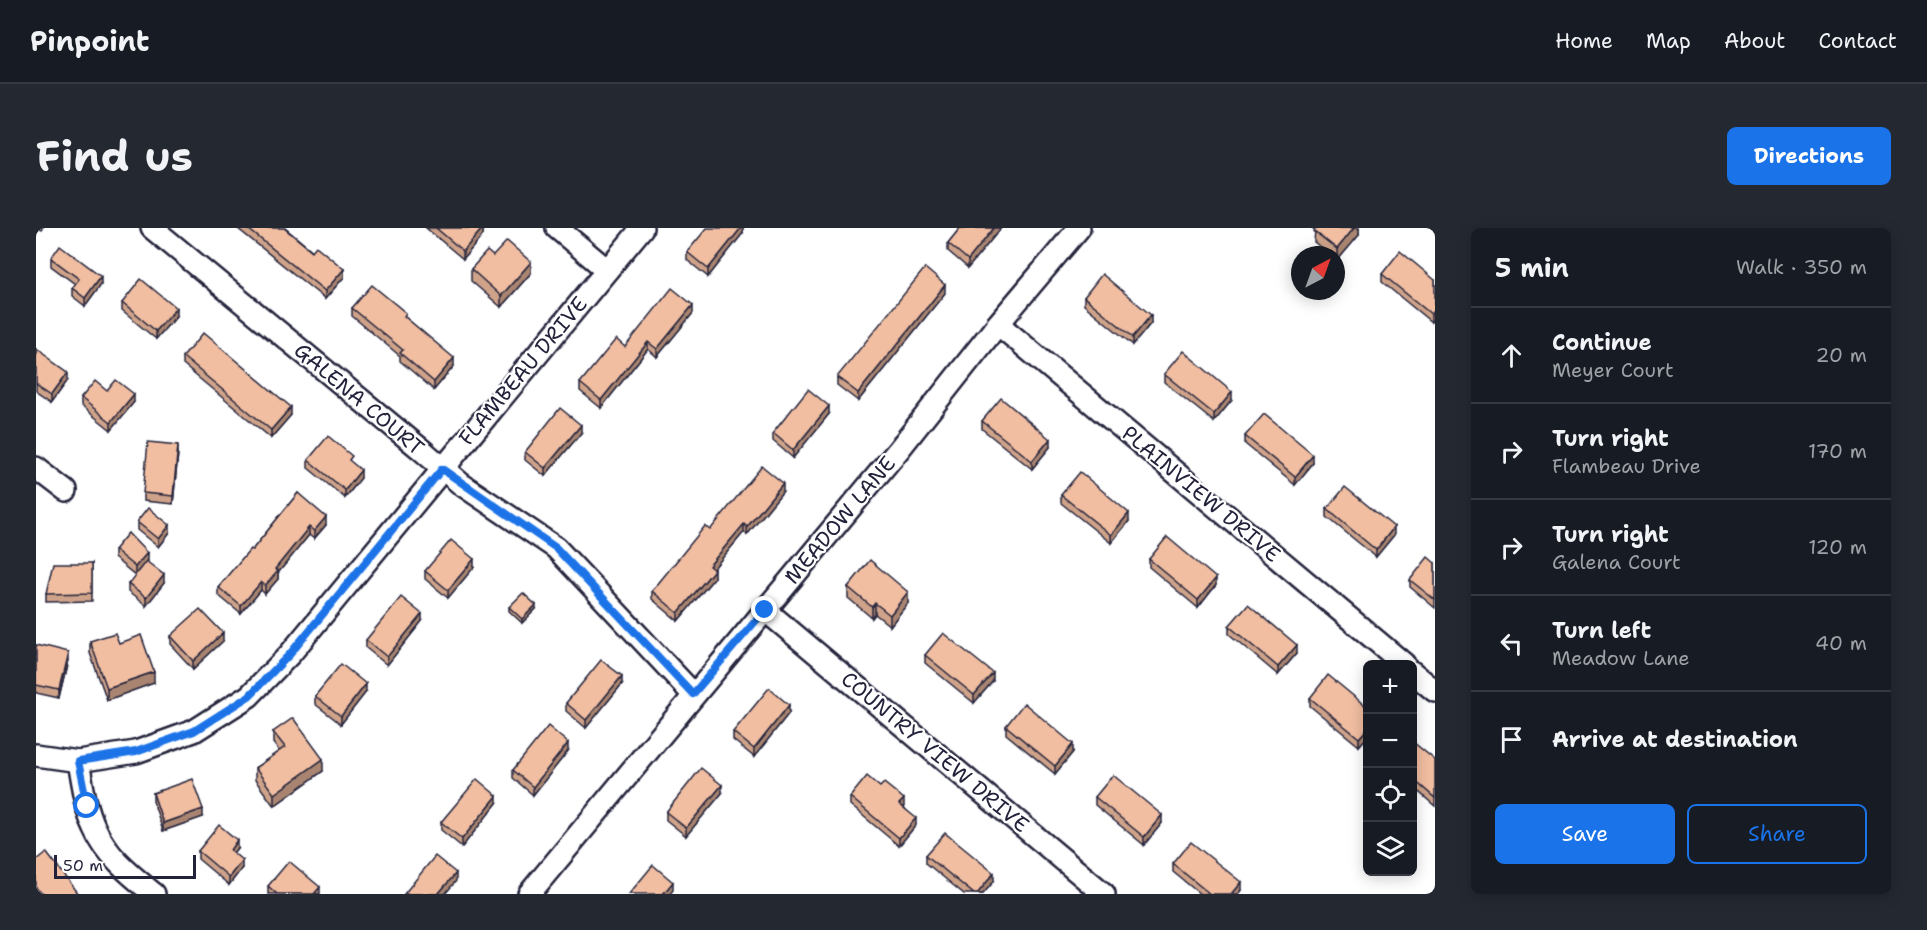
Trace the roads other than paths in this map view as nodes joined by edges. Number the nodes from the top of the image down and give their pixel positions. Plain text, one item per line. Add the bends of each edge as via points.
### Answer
1 (152, 228) edge
2 (557, 228) edge
3 (642, 228) edge
4 (1078, 228) edge
5 (607, 270) junction
6 (998, 324) junction
7 (36, 468) edge
8 (442, 469) junction
9 (66, 491) dead end
10 (765, 610) junction
11 (1399, 660) edge
12 (1417, 675) edge
13 (1435, 691) edge
14 (693, 694) junction
15 (36, 755) edge
16 (78, 761) junction
17 (154, 894) edge
18 (529, 894) edge
19 (1104, 894) edge

1 - 8 street, GALENA COURT
2 - 5 street
3 - 5 street, FLAMBEAU DRIVE
4 - 6 street, MEADOW LANE
5 - 8 street, FLAMBEAU DRIVE
6 - 10 street, MEADOW LANE
6 - 11 street, PLAINVIEW DRIVE
7 - 9 street
8 - 14 street, GALENA COURT via 556,548
8 - 16 street, FLAMBEAU DRIVE via 290,654 249,696 194,731 136,752
10 - 14 street, MEADOW LANE
10 - 19 street, COUNTRY VIEW DRIVE
12 - 13 street
14 - 18 street, MEADOW LANE
15 - 16 street, FLAMBEAU DRIVE
16 - 17 street via 95,830 108,851

